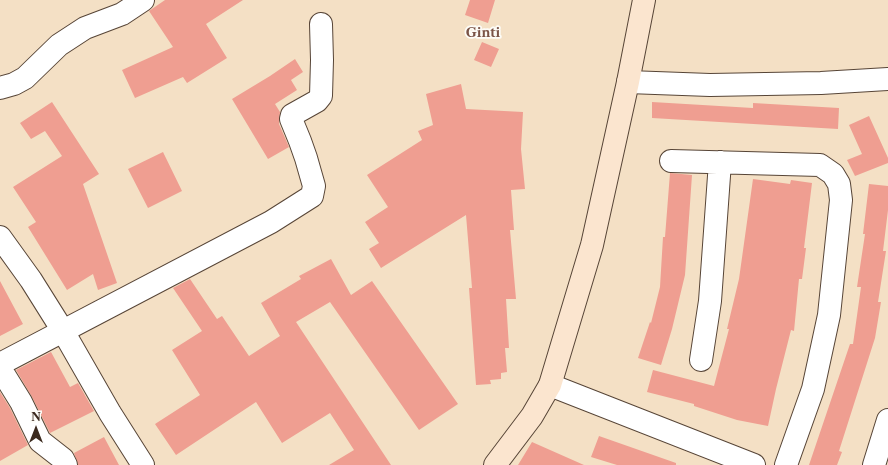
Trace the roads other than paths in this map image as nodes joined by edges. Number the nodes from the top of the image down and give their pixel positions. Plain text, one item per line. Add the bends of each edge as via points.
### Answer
1 (143, 0) edge
2 (644, 0) edge
3 (321, 24) dead end
4 (888, 79) edge
5 (628, 82) junction
6 (0, 88) edge
7 (671, 161) dead end
8 (720, 162) junction
9 (0, 237) edge
10 (63, 331) junction
11 (701, 360) dead end
12 (0, 364) edge
13 (0, 368) edge
14 (550, 385) junction
15 (888, 420) edge
16 (66, 465) edge
17 (143, 465) edge
18 (495, 465) edge
19 (754, 465) edge
20 (786, 465) edge
21 (874, 465) edge

1 - 6 street via 122,14 80,31 59,45 25,78
2 - 5 main road
3 - 10 street via 321,96 292,115 290,119 306,158 314,186 312,196 271,222
4 - 5 street via 710,85
5 - 14 main road via 592,245
7 - 8 street
8 - 11 street via 710,301
8 - 20 street via 820,165 833,174 839,184 842,200 829,315 813,389
9 - 10 street
10 - 12 street
10 - 17 street
13 - 16 street via 21,402 40,441 63,459
14 - 18 main road via 532,416
14 - 19 street
15 - 21 street

